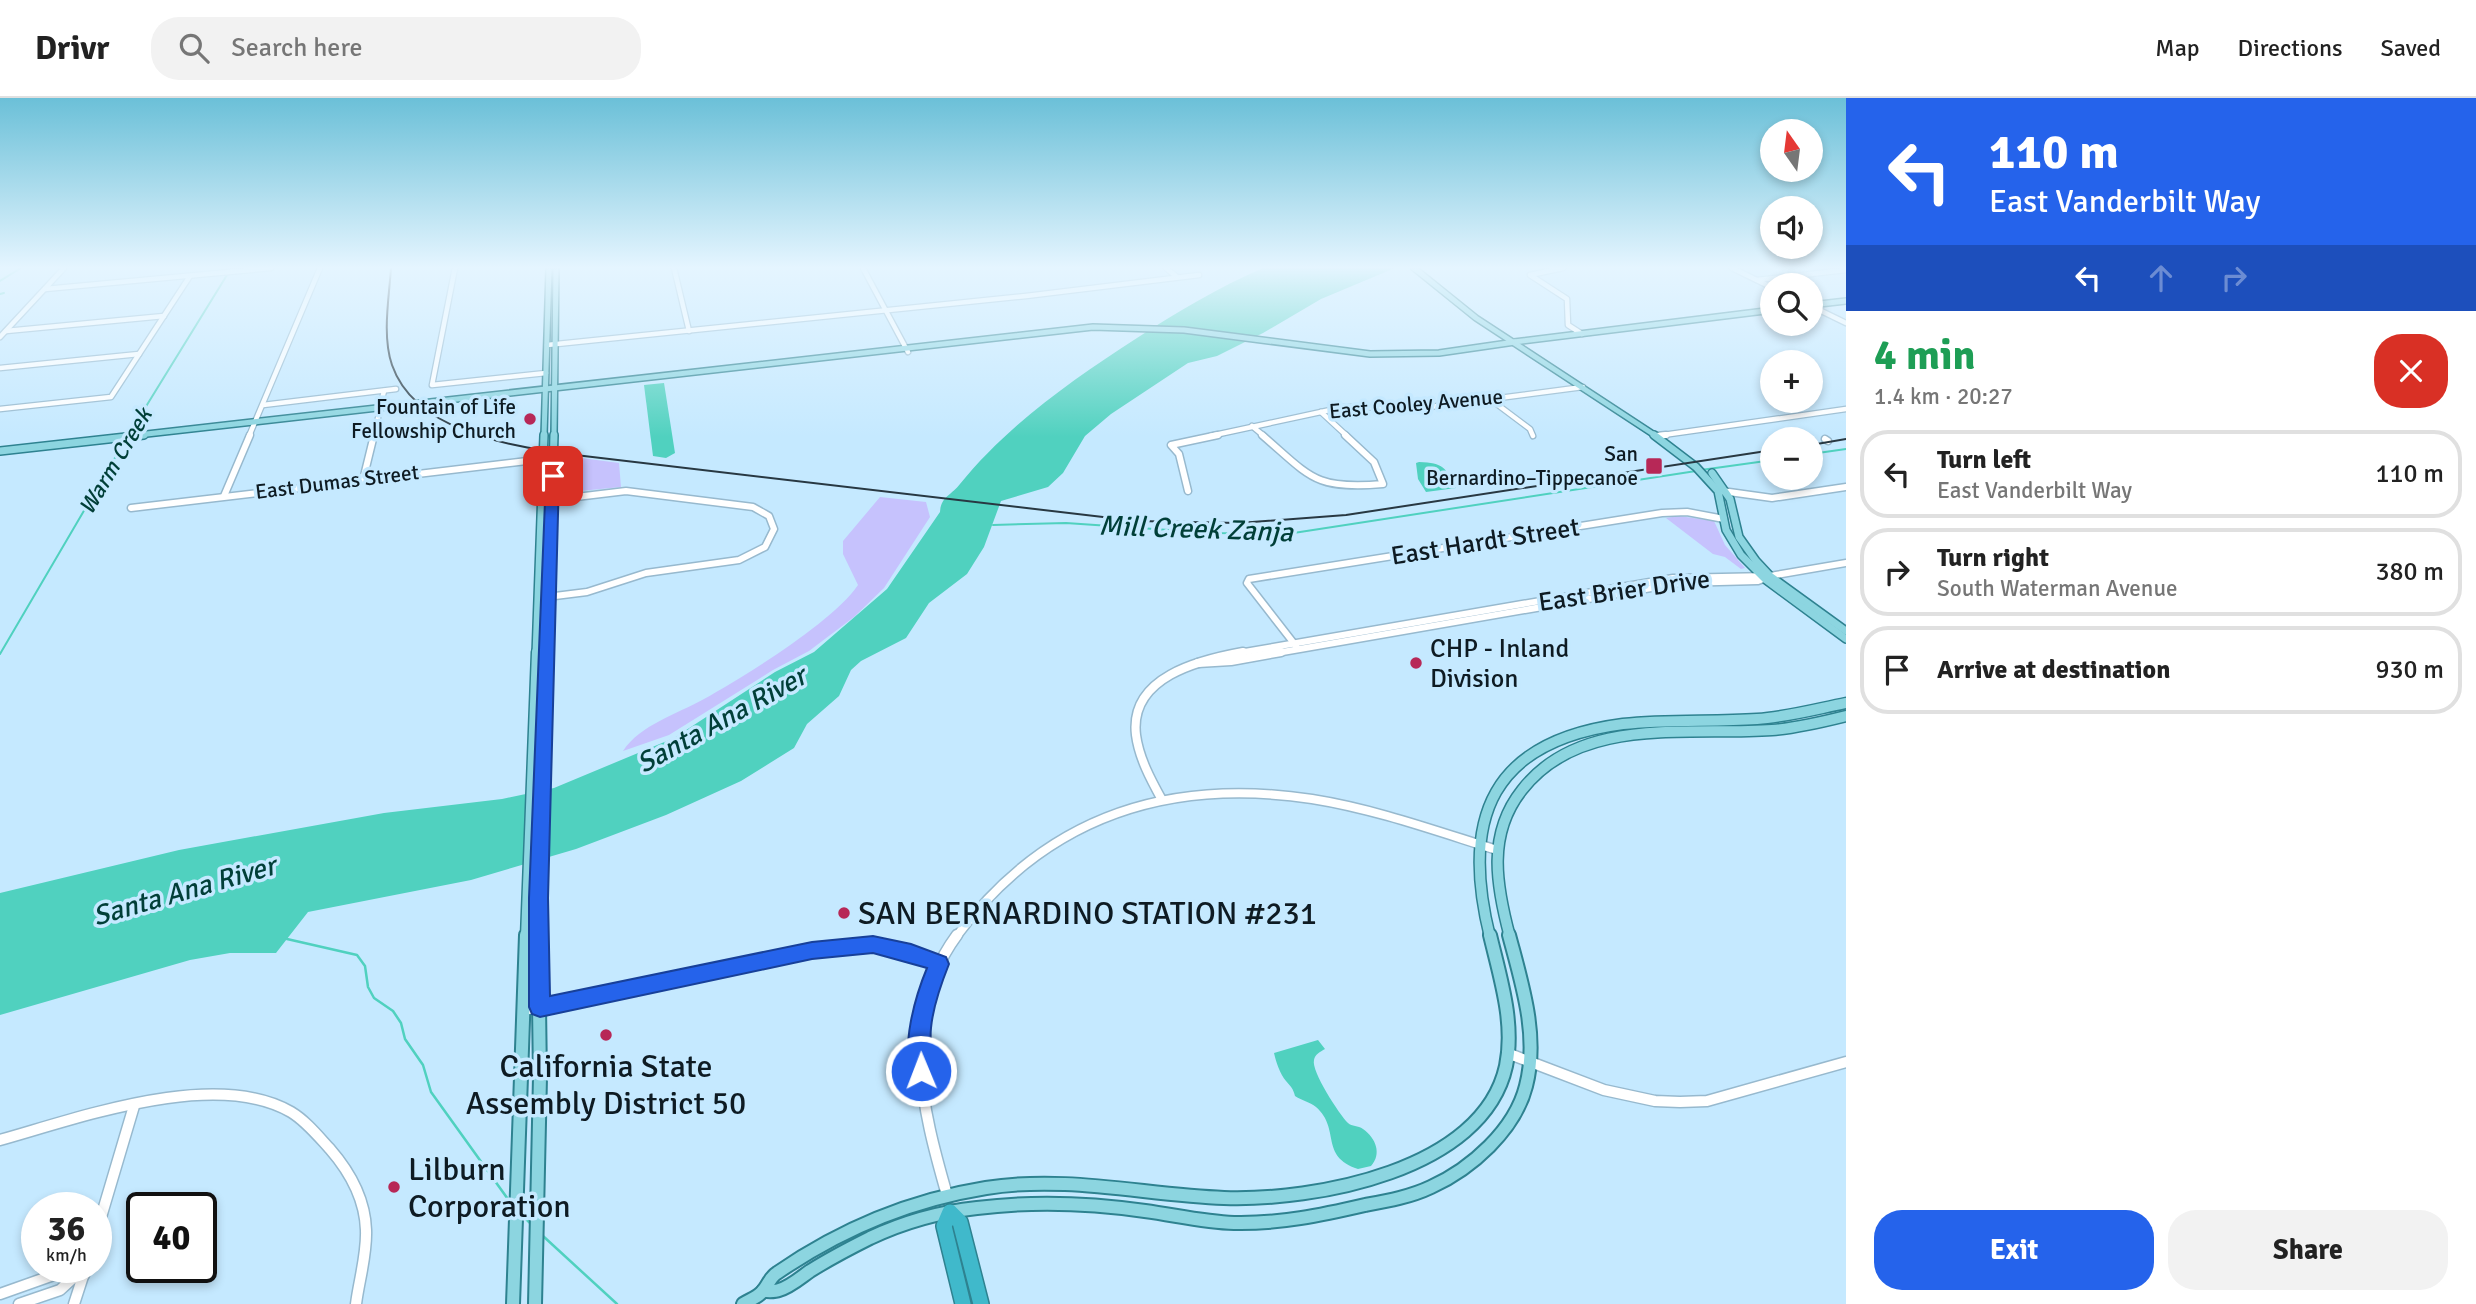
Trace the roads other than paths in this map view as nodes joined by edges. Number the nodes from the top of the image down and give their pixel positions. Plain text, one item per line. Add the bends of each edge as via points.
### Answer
1 (12, 324) edge
2 (77, 324) edge
3 (159, 324) edge
4 (297, 324) edge
5 (444, 324) edge
6 (551, 324) edge
7 (552, 324) edge
8 (687, 324) edge
9 (755, 324) edge
10 (893, 324) edge
11 (1486, 324) edge
12 (1569, 324) edge
13 (1659, 324) edge
14 (6, 331) junction
15 (689, 331) junction
16 (1581, 334) junction
17 (0, 337) edge
18 (1515, 342) junction
19 (551, 345) junction
20 (908, 351) junction
21 (139, 354) junction
22 (0, 368) edge
23 (546, 373) junction
24 (1583, 387) junction
25 (396, 390) dead end
26 (550, 390) junction
27 (384, 391) junction
28 (1490, 400) junction
29 (381, 403) dead end
30 (263, 405) junction
31 (1846, 409) edge
32 (0, 410) edge
33 (1321, 412) junction
34 (378, 418) dead end
35 (255, 423) junction
36 (1252, 426) junction
37 (1533, 436) dead end
38 (1656, 436) junction
39 (0, 453) edge
40 (544, 459) junction
41 (363, 480) junction
42 (1846, 487) edge
43 (1188, 491) dead end
44 (1722, 491) junction
45 (224, 496) junction
46 (548, 500) junction
47 (131, 508) dead end
48 (1724, 519) junction
49 (1734, 521) junction
50 (1846, 563) edge
51 (1765, 577) junction
52 (544, 598) junction
53 (1846, 631) edge
54 (1846, 639) edge
55 (1296, 646) junction
56 (1846, 703) edge
57 (1846, 716) edge
58 (1162, 800) junction
59 (1478, 844) junction
60 (1497, 850) junction
61 (534, 870) junction
62 (939, 964) junction
63 (540, 1007) junction
64 (524, 1010) junction
65 (1507, 1054) junction
66 (1530, 1062) junction
67 (1846, 1062) edge
68 (134, 1105) junction
69 (0, 1140) edge
70 (108, 1192) edge
71 (948, 1203) junction
72 (31, 1283) edge
73 (69, 1283) edge
74 (79, 1283) edge
75 (762, 1291) joint
76 (0, 1294) edge
77 (19, 1304) edge
78 (74, 1304) edge
79 (356, 1304) edge
80 (513, 1304) edge
81 (535, 1304) edge
82 (743, 1304) edge
83 (963, 1304) edge
84 (981, 1304) edge

1 - 14 street
2 - 14 street
3 - 21 street
4 - 30 street
5 - 23 street via 432,386
6 - 19 main road
7 - 19 main road
8 - 15 street
9 - 15 street
10 - 20 street
11 - 18 main road
12 - 16 street
13 - 16 main road
14 - 17 street
15 - 19 street
16 - 18 main road
18 - 20 main road via 1412,351 1329,349 1133,327
18 - 24 main road
19 - 23 main road
19 - 26 main road
20 - 26 main road
21 - 22 street
21 - 32 street via 111,397
23 - 26 main road
24 - 28 street, East Cooley Avenue
24 - 38 main road
25 - 27 street
26 - 35 main road
26 - 40 main road
26 - 46 main road
27 - 29 street
27 - 30 street
28 - 33 street, East Cooley Avenue via 1422,408 1355,406
28 - 37 street
30 - 35 street
31 - 38 street
33 - 36 street, East Cooley Avenue
33 - 36 street via 1376,465 1383,484 1340,487 1307,478
34 - 41 street
35 - 39 main road
35 - 45 street
36 - 43 street, East Cooley Avenue via 1170,447 1179,454
38 - 44 main road via 1700,466
40 - 41 street, East Dumas Street
40 - 46 main road
41 - 45 street, East Dumas Street
42 - 44 street via 1772,498
44 - 48 main road
44 - 49 main road via 1734,507
45 - 47 street, East Dumas Street
46 - 52 main road
46 - 52 street via 636,491 742,505 769,516 774,534 765,547 748,556 646,573 587,592
48 - 49 main road
48 - 51 main road via 1735,547
48 - 55 street, East Hardt Street via 1662,513 1247,580
49 - 51 main road via 1742,544
50 - 51 street, East Brier Drive
51 - 53 main road
51 - 54 main road
51 - 55 street, East Brier Drive via 1673,578
52 - 61 main road
55 - 58 street, East Brier Drive via 1197,663 1156,685 1136,719 1138,751
56 - 59 main road via 1770,718 1619,725 1564,738 1532,754 1503,781 1485,813
57 - 60 main road via 1780,729 1630,736 1576,749 1547,763 1520,789 1503,820
58 - 59 street via 1228,792 1326,800
58 - 62 street via 1080,827 1030,857 978,906
59 - 60 street
59 - 65 main road via 1478,882 1506,1011
60 - 66 main road via 1500,900 1528,1012
61 - 63 main road
61 - 64 main road
62 - 63 street via 873,944 836,946
62 - 71 street via 924,1007 919,1055
63 - 64 street
63 - 81 main road
64 - 80 main road
65 - 66 street
65 - 71 main road via 1494,1099 1470,1127 1413,1164 1333,1187 1245,1198 1042,1182 987,1187
66 - 67 street via 1607,1092 1684,1103 1707,1101
66 - 71 main road via 1519,1104 1497,1139 1439,1184 1388,1201 1315,1218 1264,1223 1208,1221 1055,1202
68 - 69 street
68 - 70 street
68 - 79 street via 187,1094 236,1094 288,1110 303,1120 353,1177 361,1194 366,1230
71 - 75 main road via 876,1217 769,1278
71 - 83 highway via 944,1226
71 - 84 highway via 960,1222
72 - 76 street
73 - 77 street
74 - 78 street
75 - 82 main road

